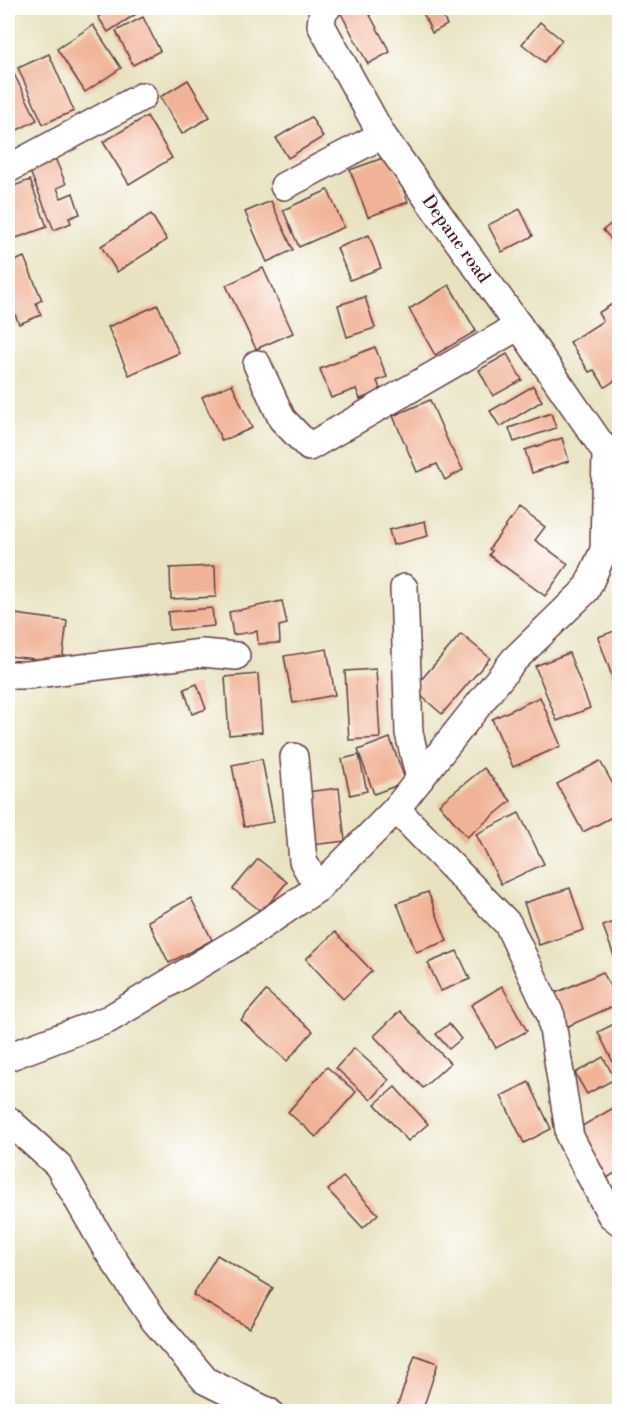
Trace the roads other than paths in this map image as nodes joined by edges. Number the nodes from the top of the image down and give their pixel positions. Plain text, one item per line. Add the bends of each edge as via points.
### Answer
1 (327, 8) edge
2 (143, 96) dead end
3 (382, 135) junction
4 (8, 169) edge
5 (284, 186) dead end
6 (519, 326) junction
7 (257, 364) dead end
8 (613, 450) edge
9 (620, 500) edge
10 (404, 588) dead end
11 (236, 656) dead end
12 (8, 675) edge
13 (294, 757) dead end
14 (420, 779) junction
15 (396, 808) junction
16 (318, 888) junction
17 (8, 1057) edge
18 (8, 1120) edge
19 (620, 1221) edge
20 (269, 1412) edge

1 - 3 street, Depane road via 323,10 321,25
2 - 4 street
3 - 5 street
3 - 6 street, Depane road
6 - 7 street via 309,447 282,419
6 - 8 street, Depane road
8 - 9 street, Depane road
8 - 14 street via 604,550 586,590 514,660
10 - 14 street via 409,733
11 - 12 street via 202,653
13 - 16 street via 303,861
14 - 15 street
15 - 16 street
15 - 19 street via 508,924 551,1016 570,1137 611,1215
16 - 17 street via 109,1019
18 - 20 street via 58,1165 107,1250 154,1320 206,1382

